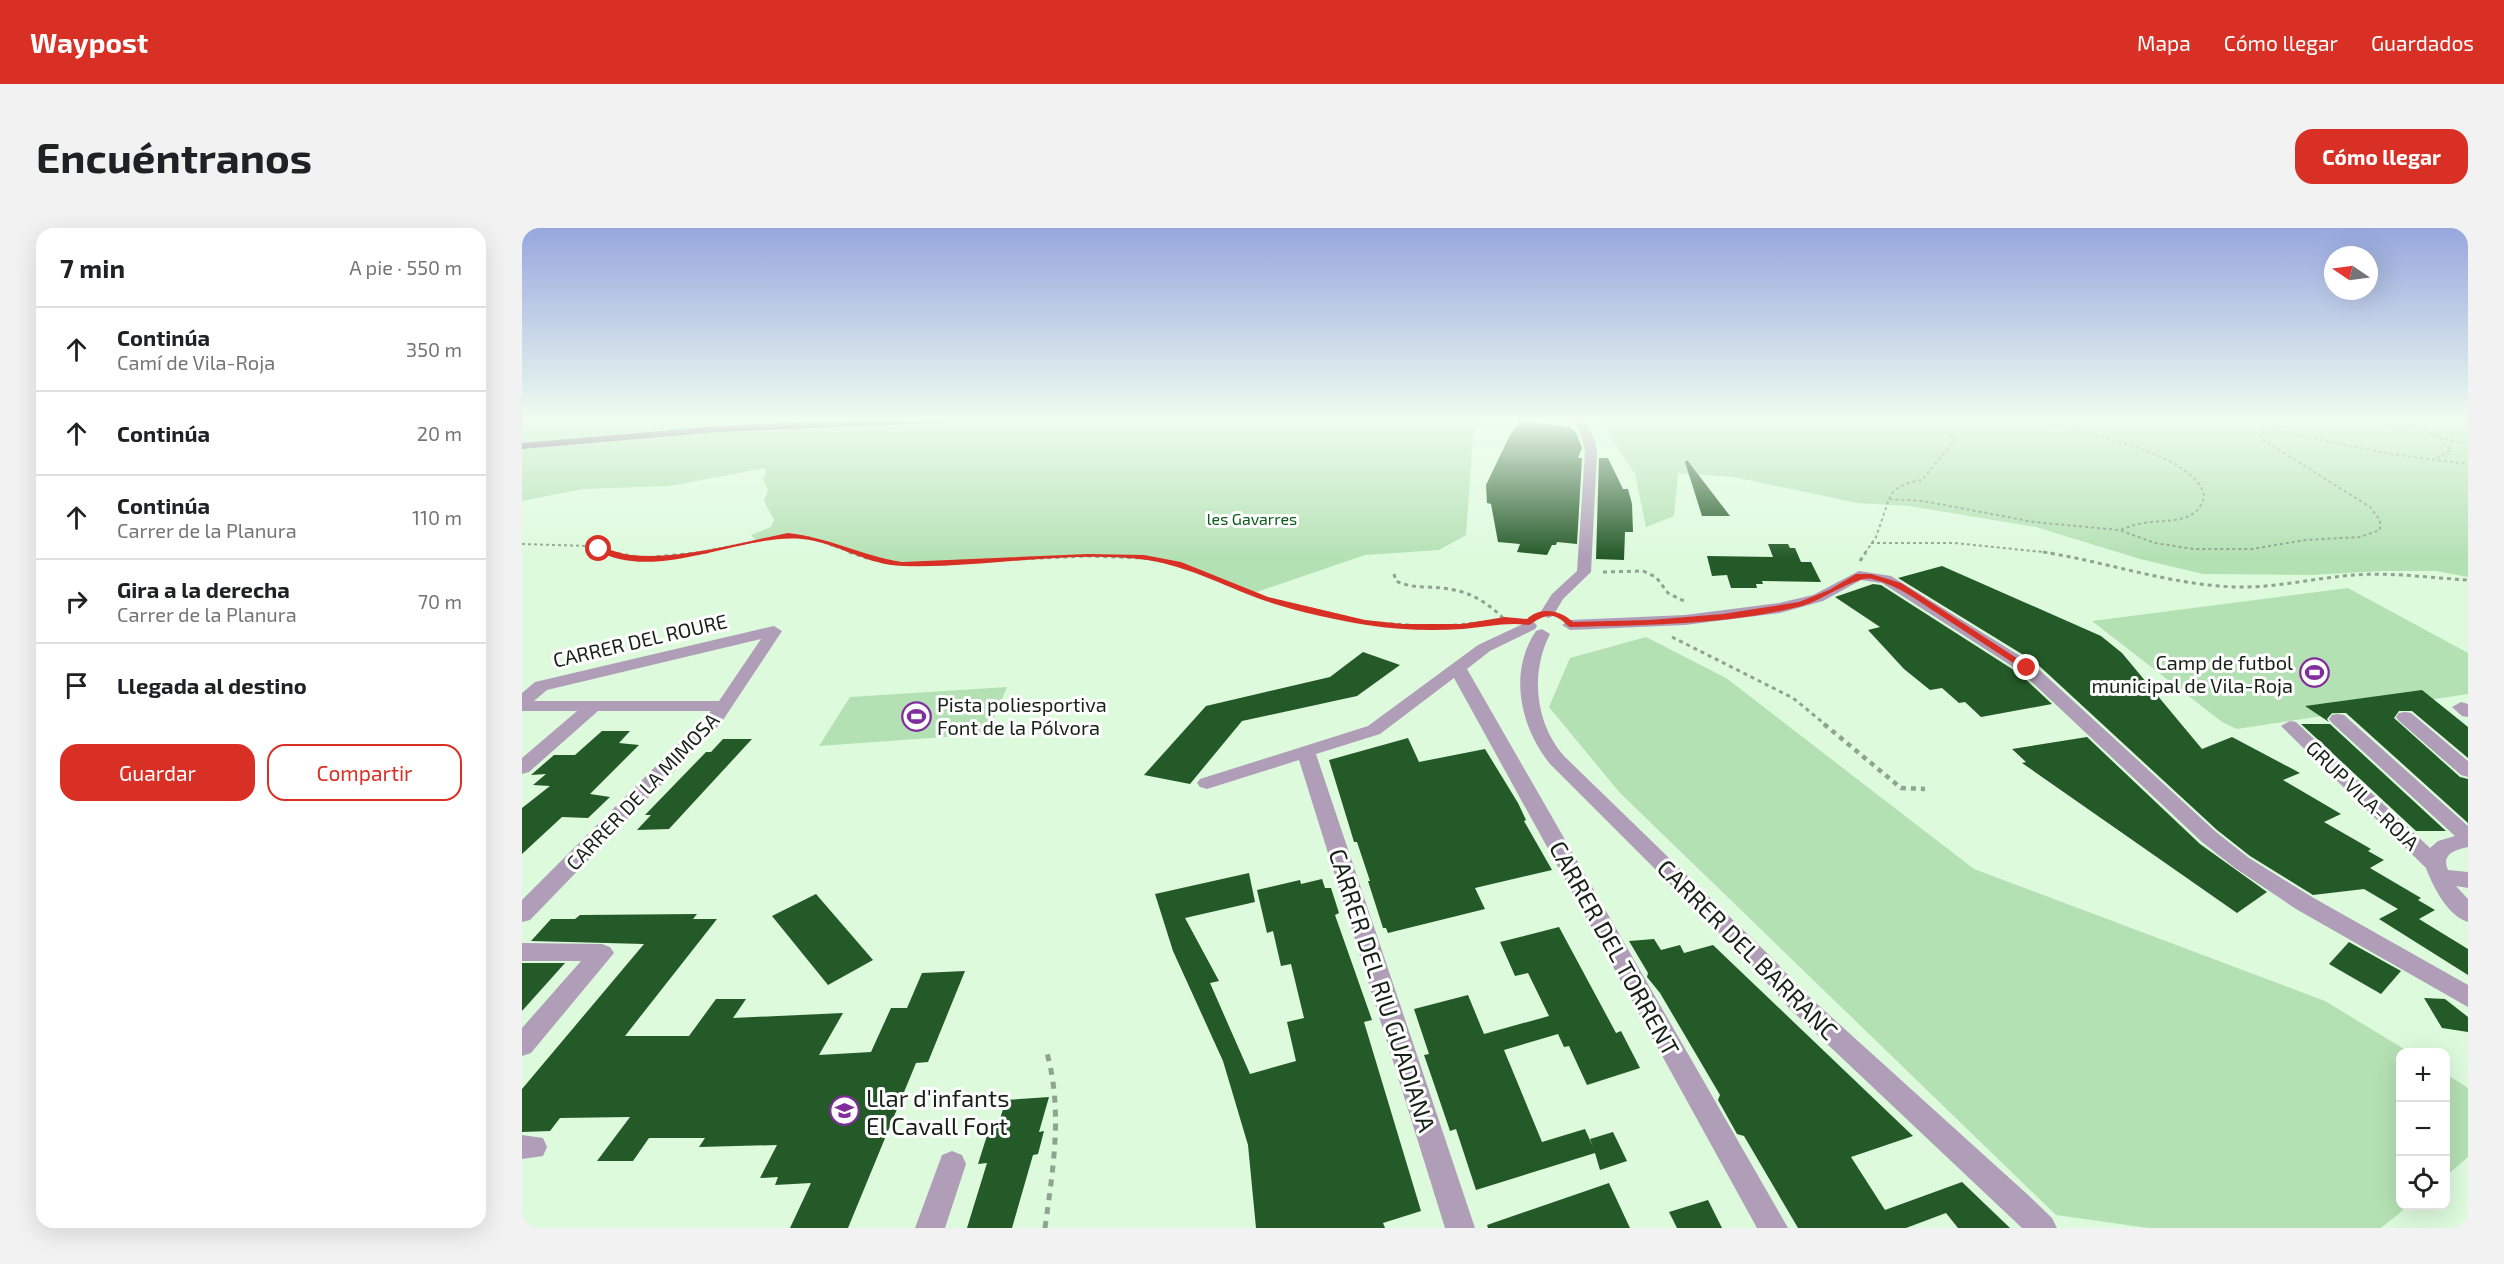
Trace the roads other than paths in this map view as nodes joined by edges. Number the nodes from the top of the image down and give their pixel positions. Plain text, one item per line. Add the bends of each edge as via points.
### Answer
1 (1590, 465) edge
2 (1537, 624) junction
3 (774, 631) joint
4 (1458, 668) junction
5 (522, 704) edge
6 (594, 706) junction
7 (724, 706) junction
8 (2405, 717) dead end
9 (2338, 719) dead end
10 (2290, 726) dead end
11 (1306, 752) junction
12 (522, 768) edge
13 (2468, 771) edge
14 (1207, 783) dead end
15 (2468, 839) edge
16 (2438, 871) junction
17 (2468, 880) edge
18 (522, 914) edge
19 (2468, 914) edge
20 (522, 952) edge
21 (2468, 997) edge
22 (522, 1046) edge
23 (952, 1164) dead end
24 (930, 1228) edge
25 (1460, 1228) edge
26 (1773, 1228) edge
27 (2042, 1228) edge

1 - 2 street via 1583,573 1557,597
2 - 4 street via 1484,648
2 - 21 street via 1561,633 1570,625 1648,623 1779,608 1818,598 1859,575 1886,579 2027,668 2242,863
2 - 27 street, CARRER DEL BARRANC via 1529,688 1532,717 1557,760 1777,981 1998,1182
3 - 5 street, CARRER DEL ROURE via 541,686
3 - 7 street, CARRER DE LA MIMOSA
4 - 11 street via 1374,730
4 - 26 street, CARRER DEL TORRENT
5 - 6 street, CARRER DEL ROURE
6 - 7 street, CARRER DEL ROURE
6 - 12 street
7 - 18 street, CARRER DE LA MIMOSA
8 - 13 street
9 - 15 street, GRUP VILA-ROJA
10 - 16 street, GRUP VILA-ROJA
11 - 14 street
11 - 25 street, CARRER DEL RIU GUADIANA
15 - 16 street, GRUP VILA-ROJA via 2445,846 2437,853
16 - 17 street
16 - 19 street, GRUP VILA-ROJA via 2443,885
20 - 22 street via 602,953
23 - 24 street

